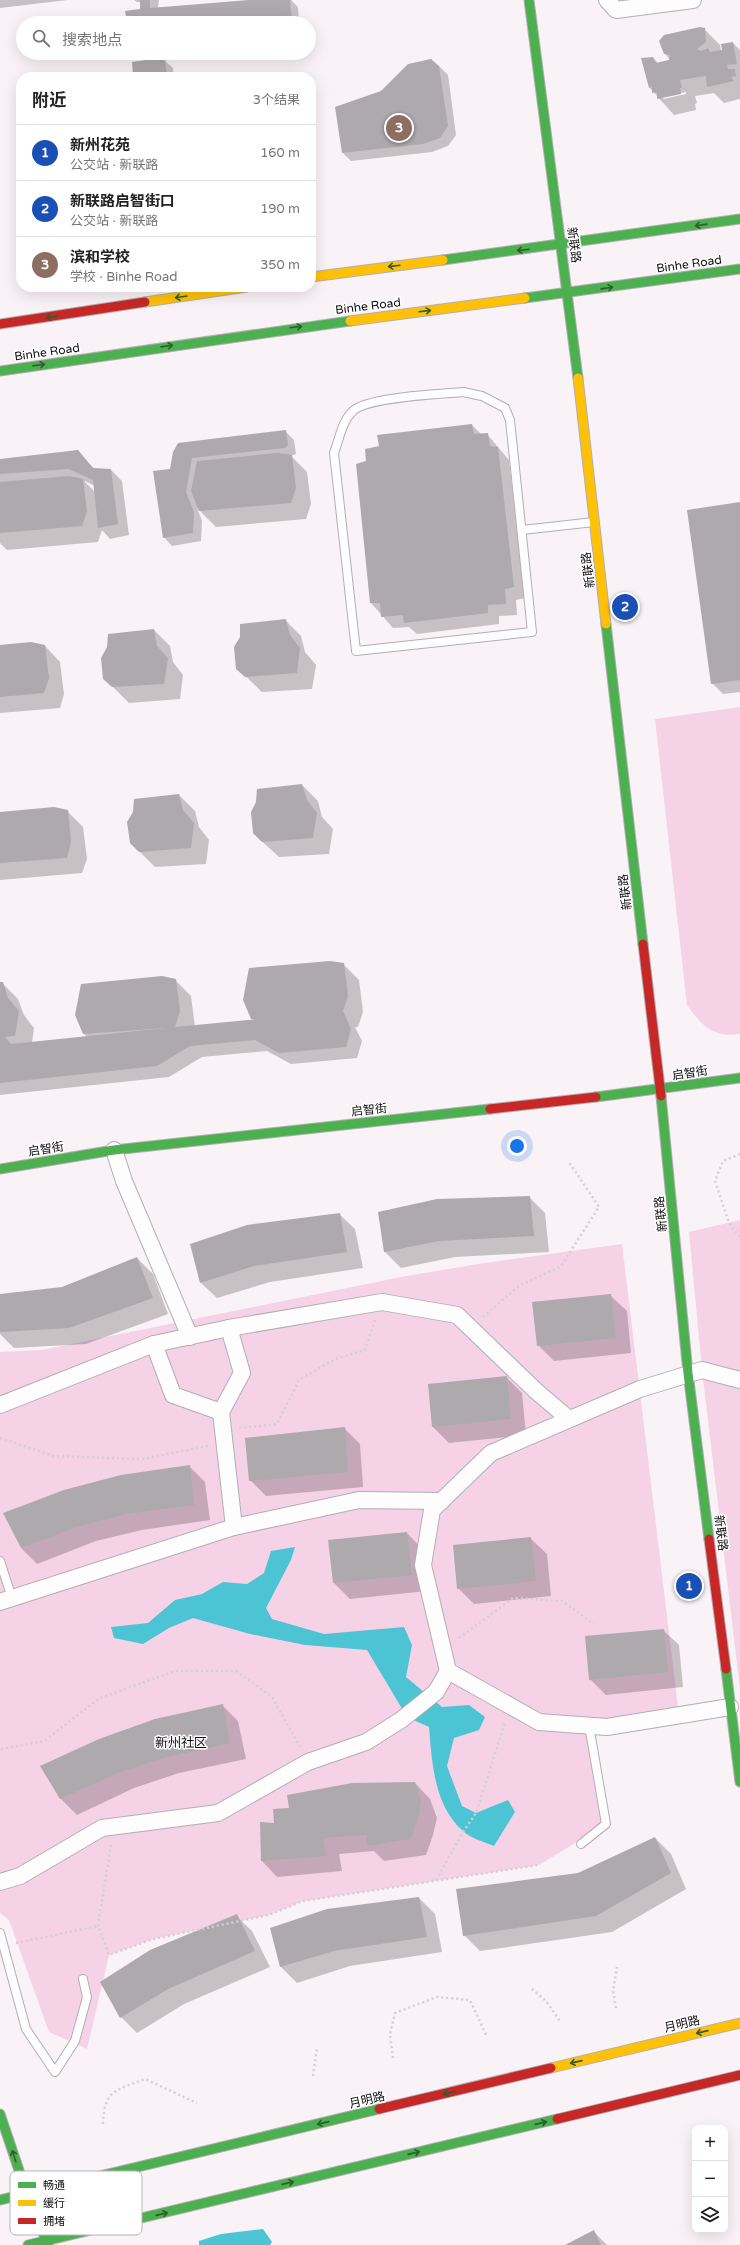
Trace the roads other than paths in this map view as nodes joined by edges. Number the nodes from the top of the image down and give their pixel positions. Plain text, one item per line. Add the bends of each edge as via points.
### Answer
1 (529, 0) edge
2 (607, 0) edge
3 (693, 0) edge
4 (740, 219) edge
5 (562, 245) junction
6 (740, 269) edge
7 (316, 276) edge
8 (214, 292) edge
9 (568, 294) junction
10 (0, 324) edge
11 (0, 371) edge
12 (595, 522) junction
13 (522, 530) junction
14 (740, 1078) edge
15 (660, 1090) junction
16 (114, 1150) junction
17 (0, 1169) edge
18 (229, 1328) junction
19 (190, 1337) junction
20 (154, 1344) junction
21 (688, 1373) junction
22 (740, 1380) edge
23 (0, 1405) edge
24 (221, 1412) junction
25 (569, 1419) junction
26 (442, 1501) junction
27 (234, 1527) junction
28 (0, 1561) edge
29 (6, 1600) edge
30 (448, 1671) junction
31 (730, 1707) junction
32 (589, 1725) junction
33 (737, 1741) edge
34 (740, 1782) edge
35 (582, 1844) dead end
36 (0, 1882) edge
37 (0, 1933) edge
38 (83, 1979) dead end
39 (740, 2023) edge
40 (740, 2075) edge
41 (0, 2114) edge
42 (19, 2171) edge
43 (123, 2171) edge
44 (10, 2198) edge
45 (0, 2200) edge
46 (142, 2220) edge
47 (80, 2235) edge
48 (47, 2243) edge
49 (28, 2245) edge

1 - 5 street, 新联路
2 - 3 street via 616,10
4 -> 5 street
5 -> 7 street
5 - 9 street, 新联路
9 -> 6 street, Binhe Road
8 -> 10 street
11 -> 9 street, Binhe Road via 285,329
9 - 12 street, 新联路
12 - 13 lane
12 - 15 street, 新联路
13 - 13 lane via 510,420 505,408 482,396 463,392 374,402 353,411 342,430 334,453 356,651 532,632
14 - 15 street, 启智街
15 - 16 street, 启智街
15 - 21 street, 新联路
16 - 17 street, 启智街
16 - 19 street via 124,1181
18 - 19 street
18 - 24 street via 242,1373
18 - 25 street via 382,1302 457,1315
19 - 20 street
20 - 23 street
20 - 24 street via 173,1395
21 - 22 street via 702,1370
21 - 25 street via 640,1389
21 - 31 street, 新联路
24 - 27 street
25 - 26 street via 492,1453
26 - 27 street via 359,1500
26 - 30 street via 432,1510 423,1565
27 - 29 street
28 - 29 lane
30 - 32 street via 540,1722
30 - 36 street via 436,1692 401,1720 366,1742 308,1762 218,1813 102,1828 20,1876
31 - 32 street via 607,1727
31 - 33 street, 新联路
32 - 35 lane via 606,1824
33 - 34 street, 新联路
37 - 38 lane via 26,2029 55,2072 75,2041 87,1997
39 -> 43 street, 月明路
46 -> 40 street
42 -> 41 street
44 - 45 street, 月明路
48 -> 47 street
48 - 49 street

